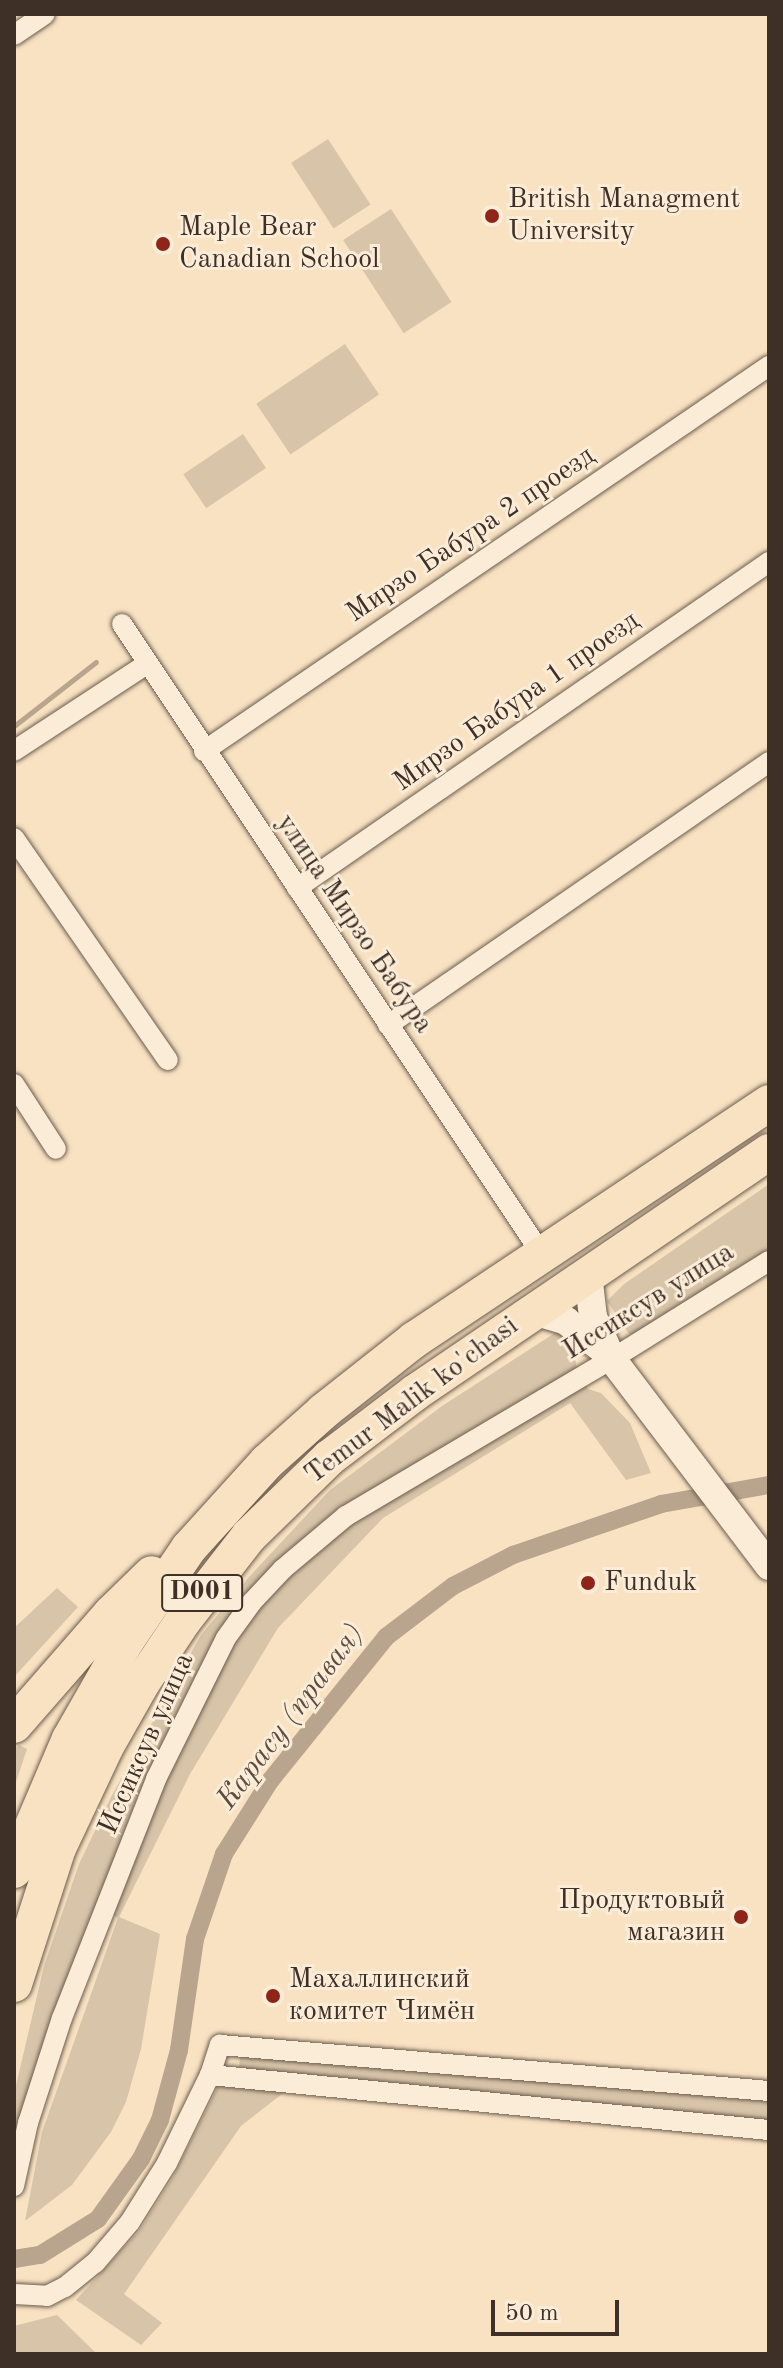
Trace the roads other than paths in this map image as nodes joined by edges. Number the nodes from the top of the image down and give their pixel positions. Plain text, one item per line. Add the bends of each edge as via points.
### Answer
1 (45, 14) edge
2 (14, 35) edge
3 (769, 366) edge
4 (769, 562) edge
5 (122, 624) dead end
6 (147, 664) junction
7 (14, 751) edge
8 (204, 751) junction
9 (769, 762) edge
10 (14, 838) edge
11 (297, 888) junction
12 (388, 1025) junction
13 (168, 1060) dead end
14 (14, 1084) edge
15 (769, 1103) edge
16 (56, 1149) dead end
17 (769, 1152) edge
18 (541, 1253) junction
19 (769, 1261) edge
20 (588, 1274) junction
21 (534, 1311) junction
22 (612, 1359) junction
23 (240, 1490) junction
24 (769, 1566) edge
25 (14, 1725) edge
26 (14, 1870) edge
27 (14, 1984) edge
28 (210, 2075) junction
29 (769, 2091) edge
30 (769, 2130) edge
31 (14, 2186) edge
32 (14, 2294) edge

1 - 2 street
3 - 8 street, Мирзо Бабура 2 проезд
4 - 11 street, Мирзо Бабура 1 проезд
5 - 6 street, улица Мирзо Бабура
6 - 7 street
6 - 8 street, улица Мирзо Бабура
8 - 11 street, улица Мирзо Бабура
9 - 12 street
10 - 13 street
11 - 12 street, улица Мирзо Бабура
12 - 18 street, улица Мирзо Бабура
14 - 16 street
15 - 18 highway, Temur Malik ko'chasi / D001
17 - 20 highway, Temur Malik ko'chasi / D001
18 - 23 highway, Temur Malik ko'chasi / D001 via 384,1362 295,1435
19 - 22 street, Иссиксув улица
20 - 21 highway, Temur Malik ko'chasi / D001
20 - 22 main road via 593,1317
21 - 22 main road via 576,1327
21 - 27 highway, Temur Malik ko'chasi / D001 via 329,1458 266,1518 203,1592 143,1681 73,1813
22 - 24 main road
22 - 31 street, Иссиксув улица via 346,1516 252,1602 226,1638 156,1779 62,2018
23 - 25 highway via 111,1614
23 - 26 highway, Temur Malik ko'chasi / D001 via 167,1579 106,1673 53,1773
28 - 29 street via 220,2045
28 - 30 street
28 - 32 street via 150,2194 107,2250 81,2275 47,2296

